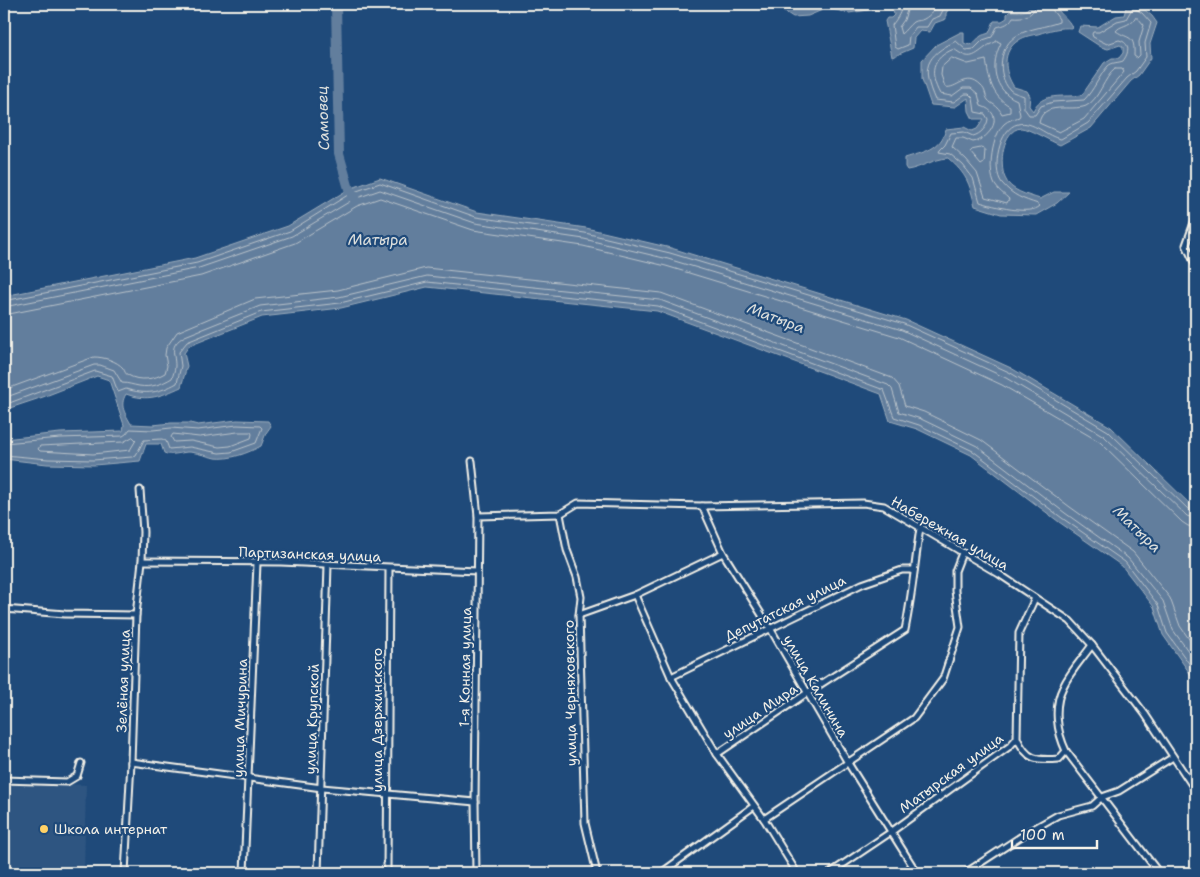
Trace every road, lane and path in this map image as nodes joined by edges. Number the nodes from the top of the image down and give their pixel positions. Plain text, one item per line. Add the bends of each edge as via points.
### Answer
1 (1196, 217) edge
2 (1196, 266) edge
3 (472, 461) dead end
4 (140, 490) dead end
5 (702, 506) junction
6 (560, 514) junction
7 (478, 516) junction
8 (920, 528) junction
9 (723, 553) junction
10 (962, 553) junction
11 (142, 561) junction
12 (257, 563) junction
13 (328, 565) junction
14 (389, 568) junction
15 (914, 570) junction
16 (477, 571) junction
17 (635, 595) junction
18 (1035, 598) junction
19 (4, 609) edge
20 (136, 615) junction
21 (579, 615) junction
22 (770, 628) junction
23 (1092, 645) junction
24 (671, 677) junction
25 (807, 693) junction
26 (1017, 738) junction
27 (1066, 751) junction
28 (717, 754) junction
29 (1174, 757) junction
30 (131, 762) junction
31 (81, 763) dead end
32 (848, 763) junction
33 (249, 777) junction
34 (4, 780) edge
35 (322, 788) junction
36 (1196, 791) edge
37 (388, 794) junction
38 (1102, 798) junction
39 (475, 802) junction
40 (754, 806) junction
41 (764, 819) junction
42 (891, 832) junction
43 (126, 873) edge
44 (244, 873) edge
45 (318, 873) edge
46 (386, 873) edge
47 (476, 873) edge
48 (597, 873) edge
49 (661, 873) edge
50 (797, 873) edge
51 (830, 873) edge
52 (917, 873) edge
53 (965, 873) edge
54 (1160, 873) edge

1 - 2 street via 1186,245
3 - 7 street, 1-я Конная улица
4 - 11 street, Зелёная улица
5 - 6 street, Набережная улица via 578,503
5 - 8 street, Набережная улица via 863,503 884,506
5 - 9 street, улица Калинина
6 - 7 street, Набережная улица
6 - 21 street, улица Черняховского via 566,550 581,596
7 - 16 street, 1-я Конная улица
8 - 10 street, Набережная улица
8 - 15 street, улица Мира
9 - 17 street
9 - 22 street, улица Калинина
10 - 18 street, Набережная улица
10 - 32 street via 954,570 960,627 942,679 914,718
11 - 12 street, Партизанская улица
11 - 20 street, Зелёная улица
12 - 13 street, Партизанская улица
12 - 33 street, улица Мичурина
13 - 14 street, Партизанская улица
13 - 35 street, улица Крупской
14 - 16 street, Партизанская улица
14 - 37 street, улица Дзержинского
15 - 22 street, Депутатская улица via 902,570 862,584
15 - 25 street, улица Мира via 906,630
16 - 39 street, 1-я Конная улица
17 - 21 street
17 - 24 street
18 - 23 street, Набережная улица via 1070,621
18 - 26 street, Матырская улица via 1019,633
19 - 20 street
20 - 30 street, Зелёная улица
21 - 48 street, улица Черняховского via 585,823
22 - 24 street, Депутатская улица
22 - 25 street, улица Калинина
23 - 27 street via 1060,695 1057,710 1060,738
23 - 29 street, Набережная улица
24 - 28 street
25 - 28 street, улица Мира
25 - 32 street, улица Калинина
26 - 27 street via 1023,751 1040,760 1059,759
26 - 42 street, Матырская улица
27 - 38 street
28 - 40 street
29 - 36 street, Набережная улица
29 - 38 street
30 - 33 street
30 - 43 street, Зелёная улица
31 - 34 street via 77,776 67,782
32 - 41 street
32 - 42 street, улица Калинина
33 - 35 street
33 - 44 street, улица Мичурина
35 - 37 street
35 - 45 street, улица Крупской
37 - 39 street
37 - 46 street, улица Дзержинского
38 - 53 street via 1092,806 1058,816 1028,832
38 - 54 street
39 - 47 street, 1-я Конная улица
40 - 41 street
40 - 49 street
41 - 50 street
42 - 51 street, Матырская улица
42 - 52 street, улица Калинина

